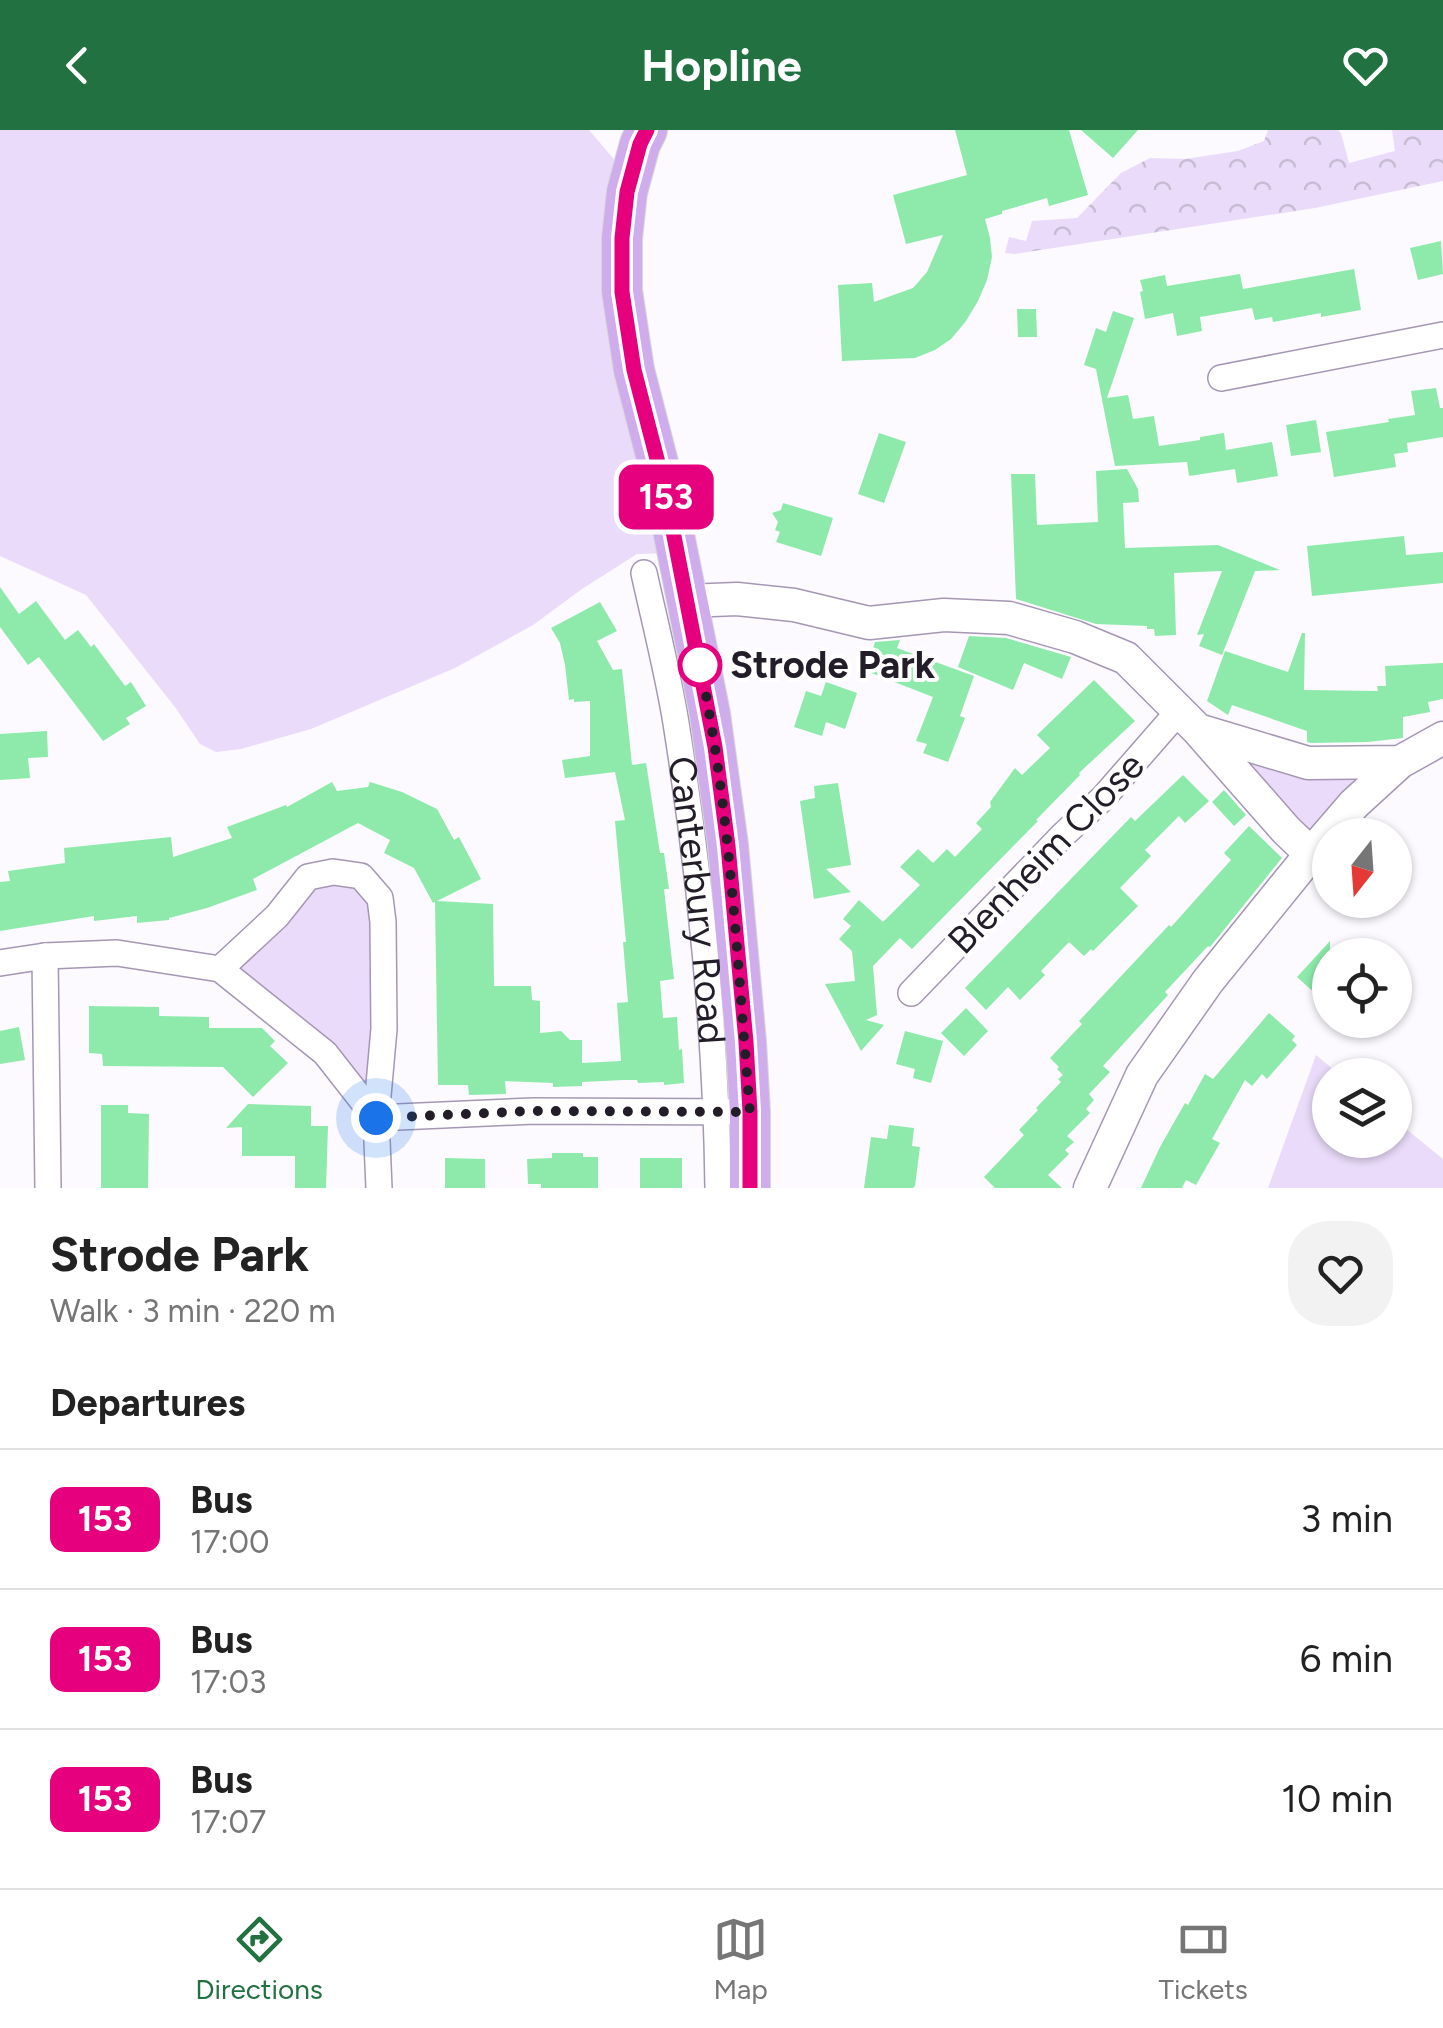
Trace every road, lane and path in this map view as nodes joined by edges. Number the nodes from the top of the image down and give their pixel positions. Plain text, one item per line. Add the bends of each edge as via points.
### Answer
1 (647, 130) edge
2 (1443, 335) edge
3 (1221, 378) dead end
4 (644, 573) dead end
5 (658, 613) junction
6 (1189, 720) junction
7 (1443, 738) edge
8 (1400, 762) junction
9 (1311, 854) junction
10 (45, 956) junction
11 (0, 963) edge
12 (220, 969) junction
13 (911, 993) dead end
14 (733, 1112) junction
15 (376, 1118) junction
16 (48, 1188) edge
17 (378, 1188) edge
18 (718, 1188) edge
19 (750, 1188) edge
20 (1090, 1188) edge

1 - 5 main road, Canterbury Road via 627,192 622,292 665,490
2 - 3 street
4 - 5 street, Canterbury Road
5 - 6 street via 737,599 869,622 1010,618 1126,658
5 - 14 main road, Canterbury Road via 710,714 728,846
6 - 8 street via 1308,763
6 - 9 street
6 - 13 street, Blenheim Close via 1063,835
7 - 8 street
8 - 9 street
9 - 20 street via 1142,1074
10 - 11 street
10 - 12 street via 117,953
10 - 16 street
12 - 15 street via 325,1054
12 - 15 street via 278,916 308,877 361,876 380,898 383,922
14 - 15 street
14 - 18 street, Canterbury Road
14 - 19 main road, Canterbury Road
15 - 17 street

